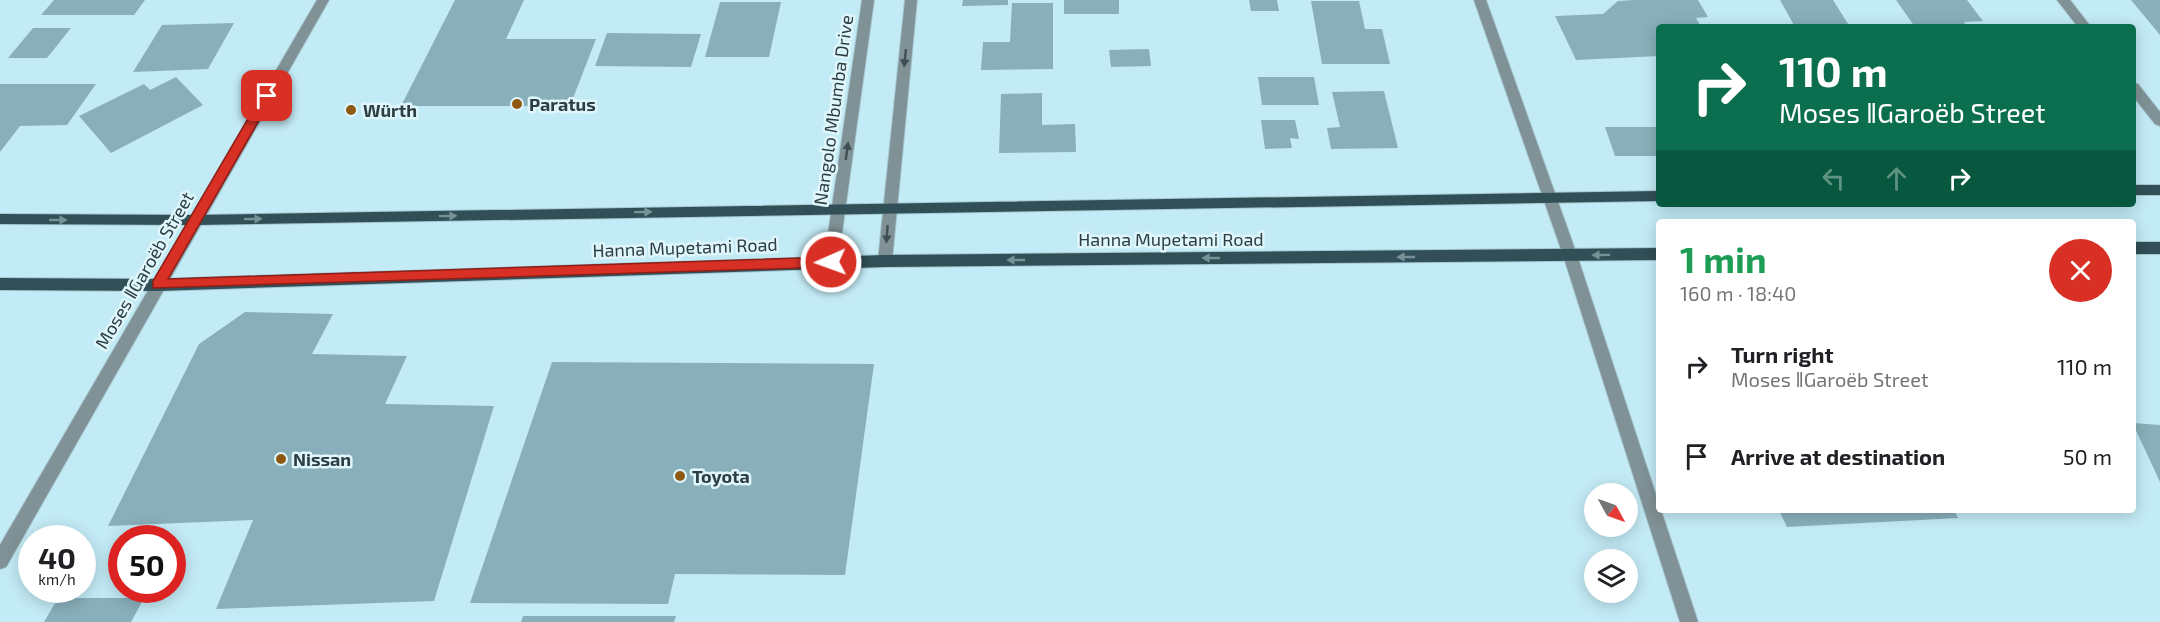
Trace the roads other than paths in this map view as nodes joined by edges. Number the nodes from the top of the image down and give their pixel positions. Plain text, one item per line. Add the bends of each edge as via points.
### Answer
1 (323, 0) edge
2 (868, 0) edge
3 (911, 0) edge
4 (1480, 0) edge
5 (2063, 0) edge
6 (2083, 24) edge
7 (2136, 91) edge
8 (2160, 121) edge
9 (2136, 190) edge
10 (2160, 190) edge
11 (1656, 196) edge
12 (1549, 197) junction
13 (889, 208) junction
14 (839, 209) junction
15 (0, 219) edge
16 (196, 220) junction
17 (2136, 248) edge
18 (2160, 248) edge
19 (1656, 254) edge
20 (1570, 255) junction
21 (885, 261) junction
22 (831, 262) junction
23 (0, 284) edge
24 (158, 285) junction
25 (0, 561) edge
26 (1689, 622) edge

1 - 16 street, Moses ǁGaroëb Street
14 -> 2 street, Nangolo Mbumba Drive
3 -> 13 street
4 - 12 street
5 - 6 street
7 - 8 street
9 - 10 main road
11 - 12 main road, Hanna Mupetami Road
12 - 13 main road, Hanna Mupetami Road
12 - 20 street
13 - 14 main road, Hanna Mupetami Road
13 -> 21 street
16 -> 14 main road, Hanna Mupetami Road
14 - 22 street, Nangolo Mbumba Drive
15 -> 16 main road, Hanna Mupetami Road
16 - 24 street, Moses ǁGaroëb Street
17 - 18 main road
19 -> 20 main road, Hanna Mupetami Road
20 -> 21 main road, Hanna Mupetami Road
20 - 26 street
21 - 22 main road, Hanna Mupetami Road
22 - 24 main road, Hanna Mupetami Road
23 - 24 main road, Hanna Mupetami Road
24 - 25 street, Moses ǁGaroëb Street

